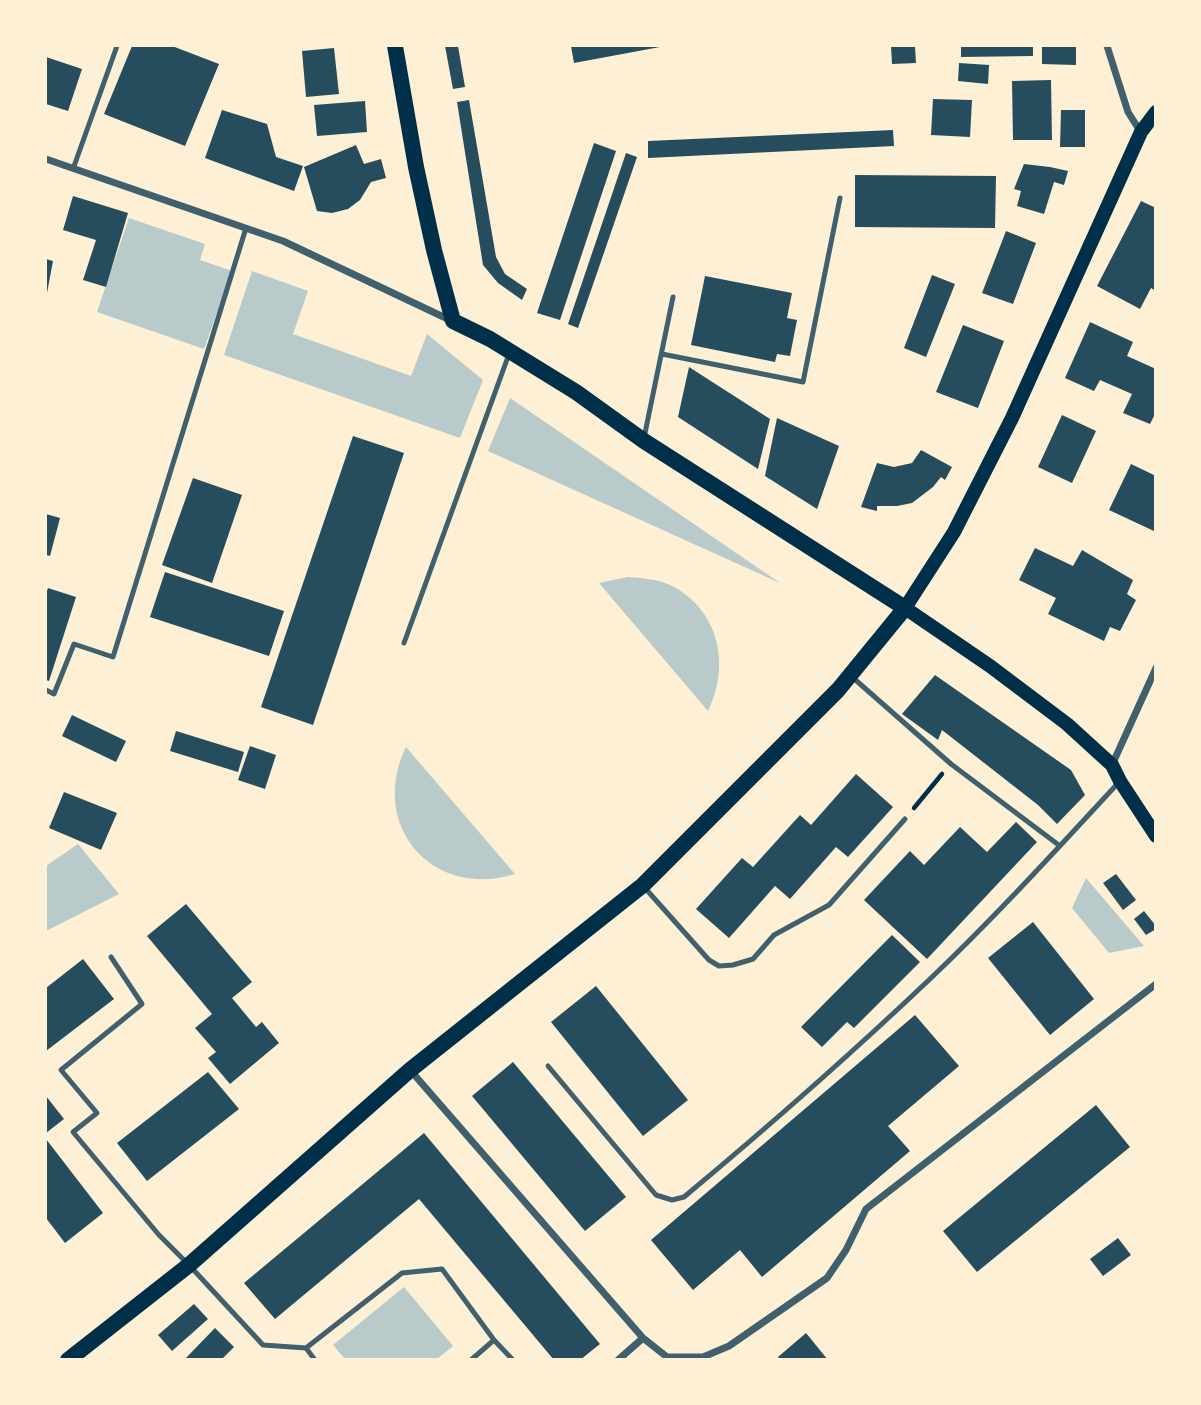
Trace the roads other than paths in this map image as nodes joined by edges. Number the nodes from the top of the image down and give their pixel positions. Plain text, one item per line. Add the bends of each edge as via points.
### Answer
1 (117, 46) edge
2 (394, 46) edge
3 (1107, 46) edge
4 (1156, 112) edge
5 (1141, 132) junction
6 (46, 159) edge
7 (73, 169) junction
8 (840, 198) dead end
9 (246, 228) junction
10 (673, 298) dead end
11 (453, 321) junction
12 (510, 351) junction
13 (662, 354) junction
14 (644, 441) junction
15 (905, 608) junction
16 (404, 643) dead end
17 (1156, 668) edge
18 (850, 675) junction
19 (46, 690) edge
20 (1112, 765) junction
21 (1120, 781) junction
22 (905, 819) road end
23 (1156, 836) edge
24 (1060, 846) junction
25 (643, 885) junction
26 (111, 957) dead end
27 (1156, 984) edge
28 (548, 1066) dead end
29 (410, 1070) junction
30 (189, 1265) junction
31 (643, 1338) junction
32 (495, 1340) junction
33 (306, 1348) junction
34 (668, 1358) edge
35 (68, 1360) edge
36 (316, 1360) edge
37 (471, 1360) edge
38 (513, 1360) edge
39 (618, 1360) edge

1 - 7 lane
2 - 11 main road via 418,178
3 - 5 street via 1128,112
4 - 5 main road
5 - 15 main road via 1012,418 954,532
6 - 7 street
7 - 9 street
8 - 13 lane via 803,382
9 - 11 street
9 - 19 lane via 113,657 74,644 54,694
10 - 13 lane
11 - 12 main road
12 - 14 main road
12 - 16 lane
13 - 14 lane
14 - 15 main road
15 - 18 main road
15 - 20 main road via 1037,701
17 - 20 street
18 - 24 lane via 951,764
18 - 25 main road
20 - 21 main road
21 - 23 main road
21 - 24 lane
22 - 25 lane via 829,905 774,935 753,959 733,965 719,966 709,960
24 - 28 lane via 923,985 684,1198 656,1195
25 - 29 main road
26 - 30 lane via 142,1004 61,1070 97,1114 73,1132
27 - 34 street via 866,1209 827,1278 729,1346 703,1357
29 - 30 main road
29 - 31 street
30 - 33 lane via 263,1345
30 - 35 main road
31 - 34 street
31 - 39 street
32 - 33 lane via 442,1269 402,1273
32 - 37 lane
32 - 38 lane
33 - 36 lane

